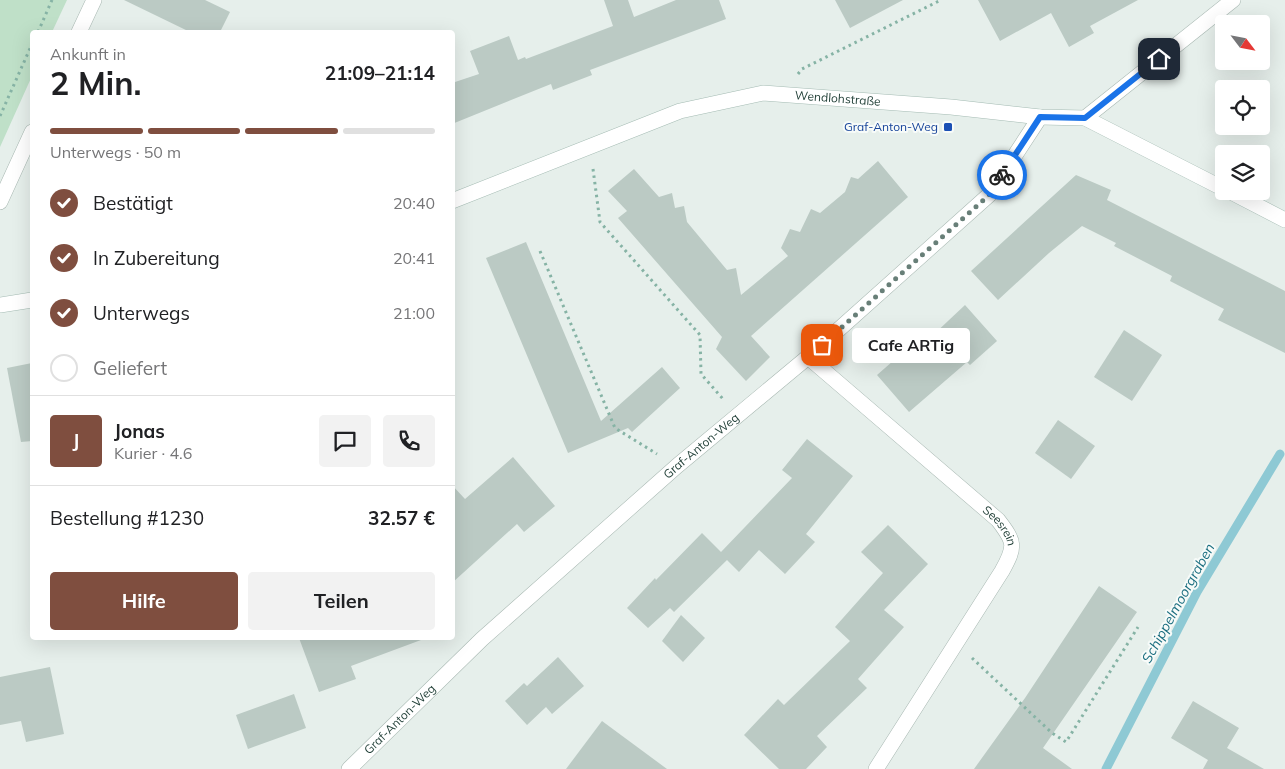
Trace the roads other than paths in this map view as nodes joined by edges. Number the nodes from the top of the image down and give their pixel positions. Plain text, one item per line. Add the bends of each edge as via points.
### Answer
1 (94, 0) edge
2 (1232, 0) edge
3 (80, 30) edge
4 (1040, 117) junction
5 (1085, 118) junction
6 (30, 136) edge
7 (1215, 184) edge
8 (455, 200) edge
9 (1246, 200) edge
10 (0, 202) edge
11 (1285, 220) edge
12 (30, 300) edge
13 (0, 305) edge
14 (808, 357) junction
15 (350, 769) edge
16 (876, 769) edge

1 - 3 street
2 - 5 street
4 - 5 street, Wendlohstraße
4 - 8 street, Wendlohstraße via 763,93 680,111
4 - 14 street, Graf-Anton-Weg via 989,195
5 - 7 street, Wendlohstraße
6 - 10 street
9 - 11 street
12 - 13 street
14 - 15 street, Graf-Anton-Weg via 677,466 482,639
14 - 16 street, Seesrein via 998,520 1012,544 1010,556

